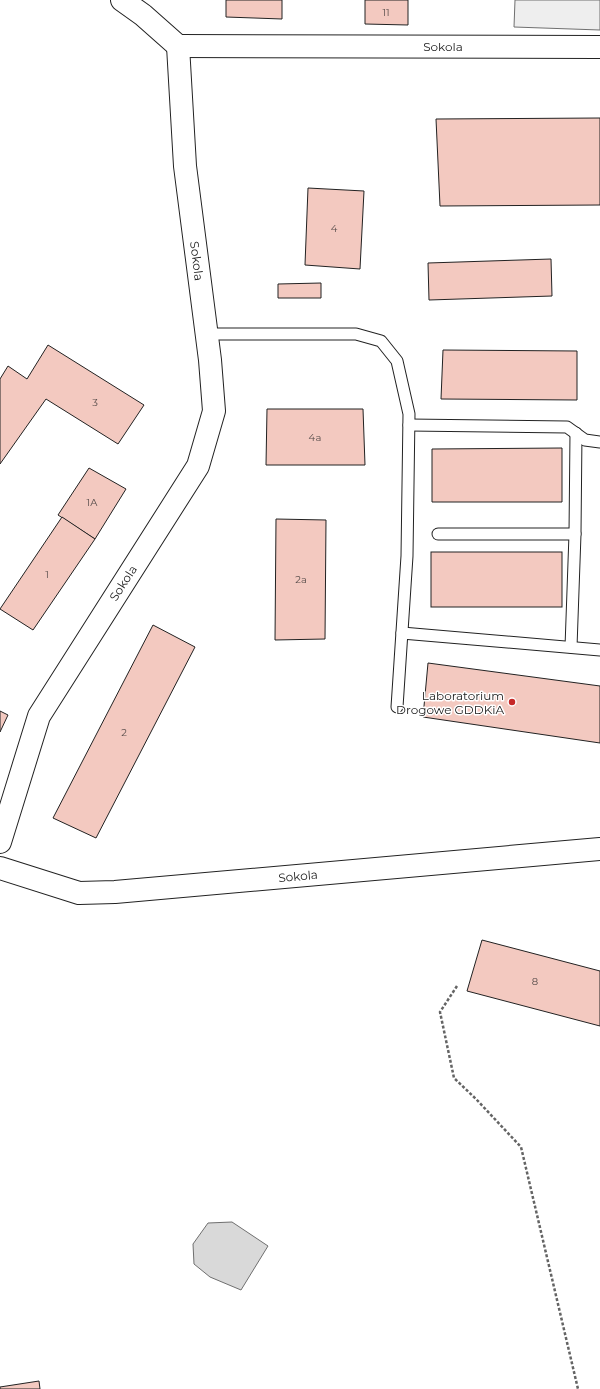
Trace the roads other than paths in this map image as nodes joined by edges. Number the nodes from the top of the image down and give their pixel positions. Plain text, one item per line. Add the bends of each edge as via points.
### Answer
1 (122, 0) edge
2 (178, 46) junction
3 (600, 47) edge
4 (207, 334) junction
5 (409, 425) junction
6 (576, 433) junction
7 (600, 442) edge
8 (438, 534) dead end
9 (575, 534) junction
10 (402, 633) junction
11 (571, 647) junction
12 (600, 650) edge
13 (398, 707) dead end
14 (0, 842) edge
15 (600, 849) edge
16 (0, 868) edge

1 - 2 street
2 - 3 street, Sokola
2 - 4 street, Sokola via 185,166
4 - 5 lane via 356,334 381,341 397,361 409,414
4 - 14 street, Sokola via 214,411 198,466 39,716
5 - 6 lane via 568,427
5 - 10 lane via 407,556
6 - 7 lane via 585,440
6 - 9 lane
8 - 9 lane
9 - 11 lane
10 - 11 lane
10 - 13 lane
11 - 12 lane
15 - 16 street, Sokola via 115,892 79,893

